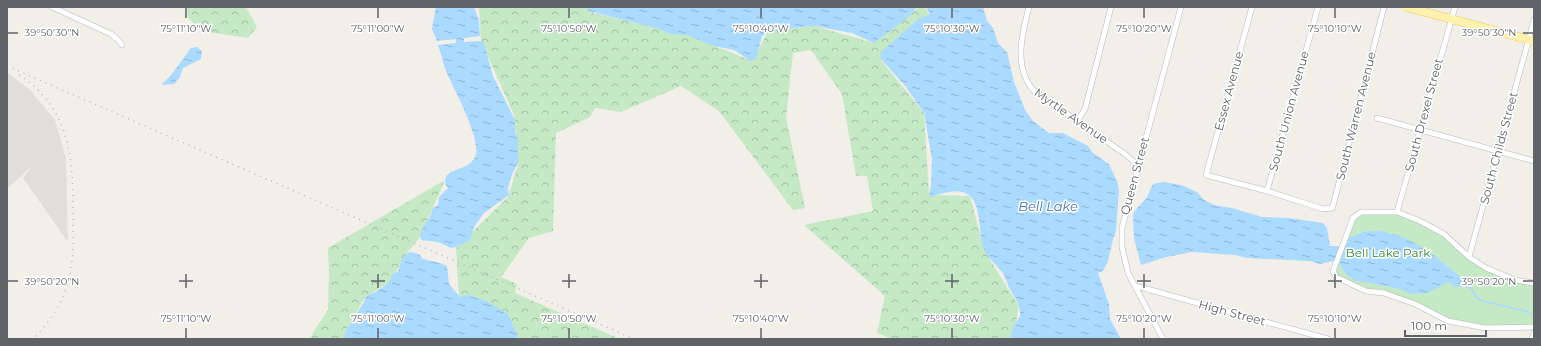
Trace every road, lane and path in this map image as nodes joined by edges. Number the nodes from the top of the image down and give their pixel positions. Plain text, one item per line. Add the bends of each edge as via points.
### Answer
1 (52, 7) edge
2 (1029, 7) edge
3 (1111, 7) edge
4 (1181, 7) edge
5 (1252, 7) edge
6 (1318, 7) edge
7 (1384, 7) edge
8 (1406, 7) edge
9 (1455, 7) edge
10 (1450, 19) junction
11 (1534, 20) edge
12 (1531, 40) edge
13 (122, 45) dead end
14 (1377, 118) dead end
15 (1078, 120) junction
16 (1420, 130) junction
17 (1498, 152) junction
18 (1534, 161) edge
19 (1137, 168) junction
20 (1267, 192) junction
21 (1397, 212) junction
22 (1469, 257) junction
23 (1534, 283) edge
24 (1136, 286) junction
25 (1534, 327) edge
26 (1534, 333) edge
27 (1164, 339) edge
28 (1328, 339) edge
29 (1532, 339) edge

1 - 13 street via 111,34
2 - 15 street, Myrtle Avenue via 1021,39 1025,78 1034,91
3 - 15 street via 1085,108
4 - 19 street, Queen Street
5 - 20 street, Essex Avenue via 1206,175
6 - 20 street, South Union Avenue
7 - 20 street, South Warren Avenue via 1332,208 1322,209
8 - 10 main road
9 - 10 street, South Drexel Street
10 - 12 main road
10 - 16 street, South Drexel Street
11 - 12 street, South Childs Street
12 - 17 street, South Childs Street
14 - 16 street
15 - 19 street, Myrtle Avenue via 1125,154
16 - 17 street
16 - 21 street, South Drexel Street
17 - 18 street
17 - 22 street, South Childs Street
19 - 24 street, Queen Street via 1122,228 1122,247 1128,273
21 - 22 street via 1444,234
21 - 25 street via 1361,212 1353,218 1333,271 1336,277 1366,291 1384,293 1415,304 1448,321 1484,328
22 - 23 street via 1502,276
24 - 27 street, Queen Street
24 - 28 street, High Street
26 - 29 street

